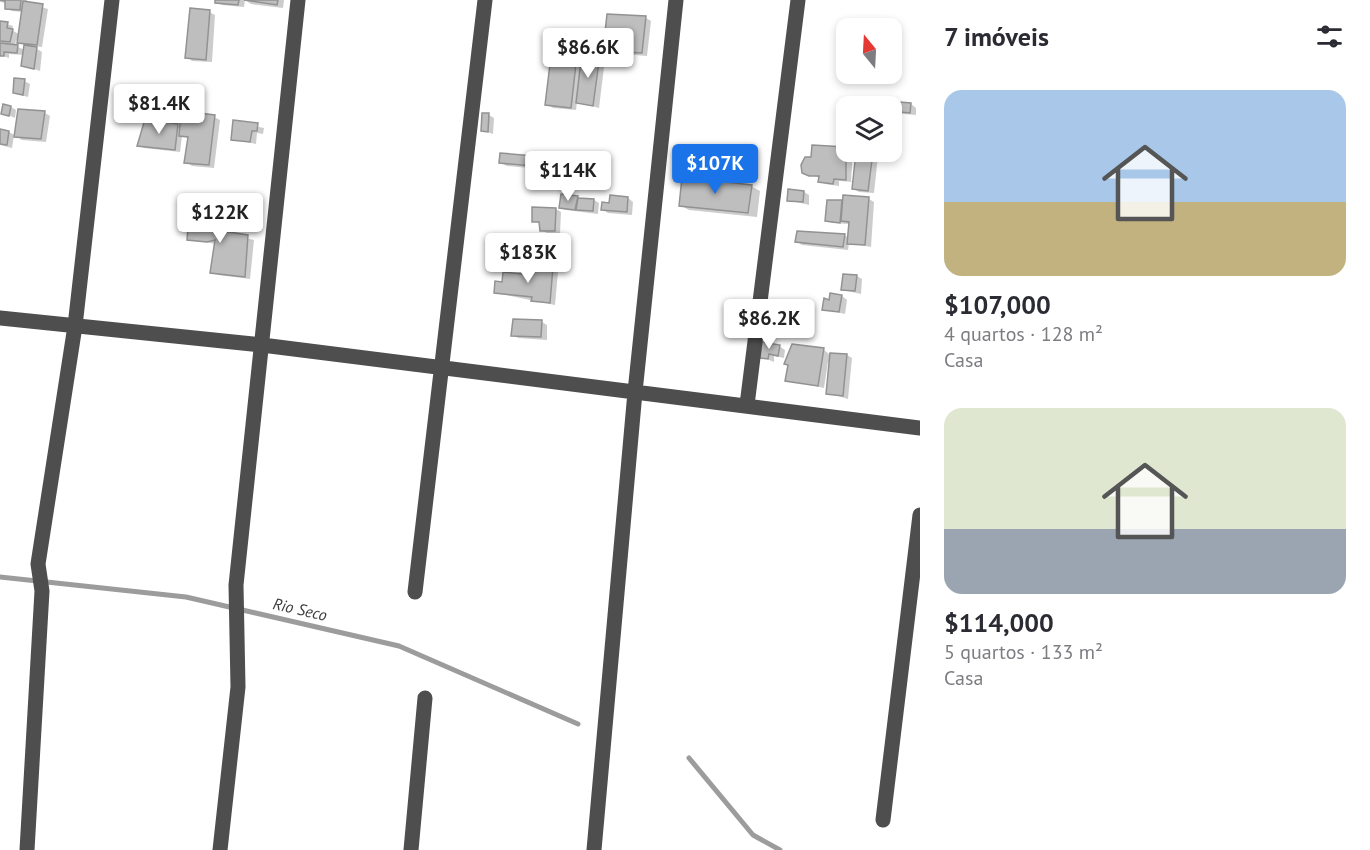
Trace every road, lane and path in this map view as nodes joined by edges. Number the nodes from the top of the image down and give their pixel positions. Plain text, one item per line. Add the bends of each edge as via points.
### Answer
1 (112, 0) edge
2 (298, 0) edge
3 (485, 0) edge
4 (676, 0) edge
5 (798, 0) edge
6 (0, 318) edge
7 (75, 326) junction
8 (262, 345) junction
9 (441, 368) junction
10 (635, 392) junction
11 (747, 405) junction
12 (920, 428) edge
13 (920, 515) edge
14 (415, 592) dead end
15 (425, 698) dead end
16 (883, 820) dead end
17 (27, 850) edge
18 (220, 850) edge
19 (411, 850) edge
20 (594, 850) edge

1 - 7 street
2 - 8 street
3 - 9 street
4 - 10 street
5 - 11 street
6 - 7 street
7 - 8 street
7 - 17 street via 38,564 42,591
8 - 9 street
8 - 18 street via 236,585 238,687
9 - 10 street
9 - 14 street
10 - 11 street
10 - 20 street
11 - 12 street
13 - 16 street
15 - 19 street

